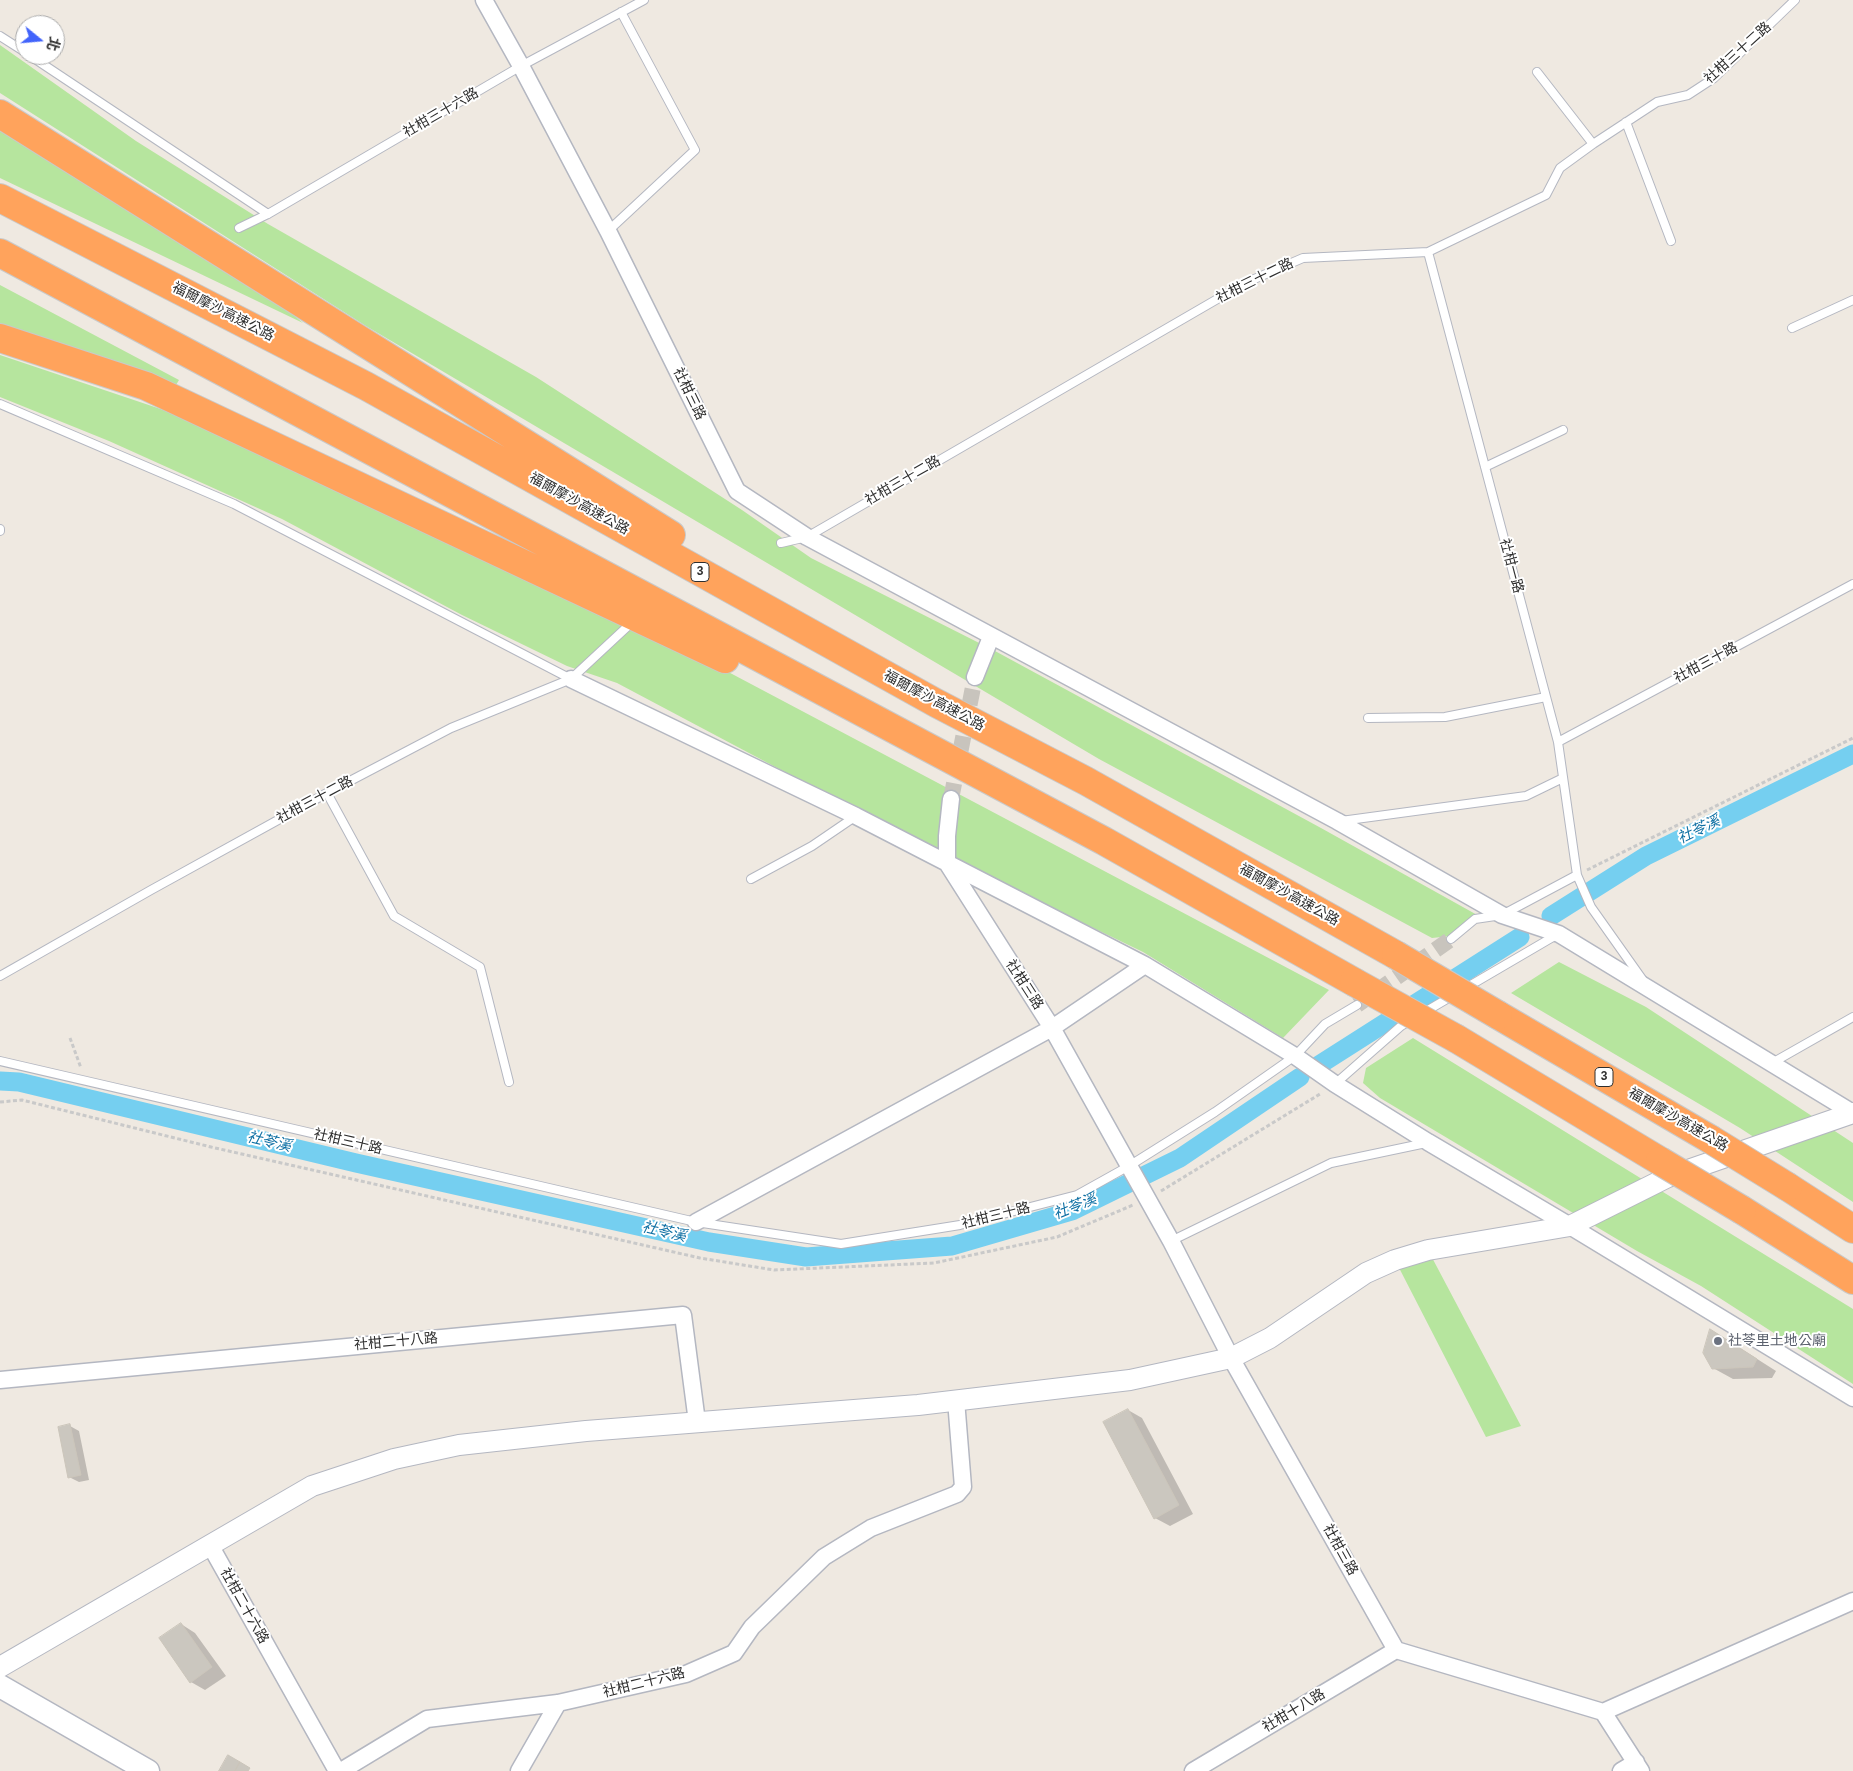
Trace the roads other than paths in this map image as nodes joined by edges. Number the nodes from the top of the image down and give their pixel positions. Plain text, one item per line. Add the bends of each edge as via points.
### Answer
1 (484, 0) edge
2 (644, 0) edge
3 (1795, 0) edge
4 (621, 12) junction
5 (0, 36) edge
6 (15, 46) edge
7 (44, 65) edge
8 (521, 66) junction
9 (1537, 72) dead end
10 (0, 114) edge
11 (1626, 122) junction
12 (1593, 144) junction
13 (0, 198) edge
14 (268, 214) junction
15 (239, 228) dead end
16 (608, 231) junction
17 (1672, 241) dead end
18 (1428, 252) junction
19 (0, 253) edge
20 (1853, 300) edge
21 (1792, 328) dead end
22 (0, 338) edge
23 (0, 404) edge
24 (1564, 430) dead end
25 (1485, 467) junction
26 (807, 537) junction
27 (781, 543) dead end
28 (1853, 584) edge
29 (628, 626) dead end
30 (991, 637) junction
31 (975, 677) tunnel mouth
32 (571, 679) junction
33 (1546, 697) junction
34 (936, 703) junction
35 (1368, 718) dead end
36 (1558, 742) junction
37 (1563, 778) junction
38 (327, 793) junction
39 (951, 799) tunnel mouth
40 (1048, 811) junction
41 (856, 816) junction
42 (1337, 821) junction
43 (947, 863) junction
44 (1577, 875) junction
45 (751, 879) dead end
46 (1502, 915) junction
47 (1559, 934) junction
48 (1451, 939) tunnel mouth
49 (1145, 965) junction
50 (0, 976) edge
51 (1649, 989) junction
52 (1355, 994) junction
53 (1853, 1018) edge
54 (1052, 1028) junction
55 (1295, 1056) junction
56 (0, 1061) edge
57 (1770, 1064) junction
58 (509, 1082) dead end
59 (1335, 1084) junction
60 (1853, 1113) edge
61 (1428, 1142) junction
62 (1129, 1166) junction
63 (696, 1222) junction
64 (1570, 1226) junction
65 (1853, 1229) edge
66 (1171, 1241) junction
67 (1853, 1280) edge
68 (1231, 1358) junction
69 (0, 1380) edge
70 (1853, 1398) edge
71 (956, 1400) junction
72 (697, 1422) junction
73 (210, 1545) junction
74 (1853, 1601) edge
75 (1396, 1650) junction
76 (0, 1667) edge
77 (0, 1686) edge
78 (558, 1703) junction
79 (1603, 1712) junction
80 (1639, 1766) edge
81 (148, 1771) edge
82 (337, 1771) edge
83 (341, 1771) edge
84 (519, 1771) edge
85 (1193, 1771) edge
86 (1621, 1771) edge

1 - 8 street, 社柑三路
2 - 4 lane, 社柑三十六路
3 - 11 lane, 社柑三十二路 via 1714,78 1688,95 1657,102
4 - 8 lane, 社柑三十六路
4 - 16 lane via 695,150
5 - 6 lane
7 - 14 lane
8 - 14 lane, 社柑三十六路
8 - 16 street, 社柑三路
9 - 12 lane
10 - 34 highway
11 - 12 lane, 社柑三十二路
11 - 17 lane
12 - 18 lane, 社柑三十二路 via 1560,168 1546,195
13 - 34 highway, 福爾摩沙高速公路 / 3 via 366,386
14 - 15 lane, 社柑三十六路
16 - 26 street, 社柑三路 via 737,491
18 - 25 lane, 社柑一路
18 - 26 lane, 社柑三十二路 via 1303,258 1244,283
19 - 40 highway
20 - 21 lane
22 - 40 highway via 146,386
23 - 32 lane via 234,504
24 - 25 lane
25 - 33 lane, 社柑一路
26 - 27 lane, 社柑三十二路
26 - 30 street, 社柑三路
28 - 36 lane, 社柑三十路
29 - 32 lane, 社柑三十二路
30 - 31 street
30 - 42 street, 社柑三路
32 - 38 lane, 社柑三十二路 via 451,728
32 - 41 street
33 - 35 lane via 1445,718
33 - 36 lane, 社柑一路
34 - 65 highway, 福爾摩沙高速公路 / 3, bridge via 1086,781 1396,956 1710,1139
36 - 37 lane, 社柑一路
37 - 42 lane via 1526,796
37 - 44 lane, 社柑一路
38 - 50 lane, 社柑三十二路
38 - 58 lane via 394,916 480,967
39 - 43 street
40 - 52 highway via 1104,841
41 - 43 street
41 - 45 lane via 812,846
42 - 46 street, 社柑三路
43 - 49 street
43 - 54 street, 社柑三路
44 - 46 lane
44 - 51 lane, 社柑一路 via 1586,897
46 - 47 street, 社柑三路
46 - 48 lane via 1475,919
47 - 51 street, 社柑三路
47 - 59 lane via 1401,1026
49 - 54 street
49 - 55 street
51 - 57 street, 社柑三路
52 - 55 lane, 社柑三十路
52 - 67 highway, bridge via 1457,1039
53 - 57 lane
54 - 62 street, 社柑三路
54 - 63 street
55 - 59 street
55 - 62 lane, 社柑三十路
56 - 63 lane, 社柑三十路
57 - 60 street, 社柑三路
59 - 61 street
60 - 64 street via 1668,1177
61 - 64 street
61 - 66 lane via 1332,1163
62 - 63 lane, 社柑三十路 via 1077,1195 960,1225 841,1244
62 - 66 street, 社柑三路
64 - 68 street via 1428,1250 1395,1260 1366,1272 1270,1338
64 - 70 street
66 - 68 street, 社柑三路
68 - 71 street via 1130,1380
68 - 75 street, 社柑三路
69 - 72 street, 社柑二十八路 via 683,1314
71 - 72 street
71 - 78 street, 社柑二十六路 via 963,1486 957,1494 870,1528 824,1557 752,1627 734,1653 686,1674
72 - 73 street via 459,1445 394,1459 312,1486
73 - 76 street
73 - 82 street, 社柑二十六路
74 - 79 street
75 - 79 street
75 - 85 street, 社柑十八路
77 - 81 main road
78 - 83 street, 社柑二十六路 via 427,1719
78 - 84 street
79 - 80 street
80 - 86 street

